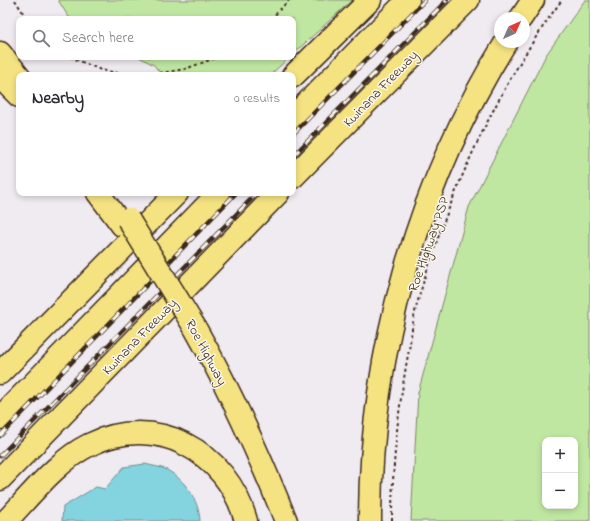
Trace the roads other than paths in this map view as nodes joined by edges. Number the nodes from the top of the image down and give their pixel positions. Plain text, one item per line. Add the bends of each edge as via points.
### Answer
1 (370, 0) edge
2 (408, 0) edge
3 (468, 0) edge
4 (533, 0) edge
5 (525, 12) edge
6 (502, 48) edge
7 (0, 53) edge
8 (16, 72) edge
9 (296, 73) edge
10 (0, 77) edge
11 (16, 93) edge
12 (296, 114) edge
13 (296, 174) edge
14 (101, 196) edge
15 (112, 196) edge
16 (174, 196) edge
17 (216, 196) edge
18 (275, 196) edge
19 (125, 222) junction
20 (0, 373) edge
21 (0, 418) edge
22 (0, 479) edge
23 (6, 521) edge
24 (246, 521) edge
25 (286, 521) edge
26 (370, 521) edge

1 - 9 highway
2 - 12 highway
3 - 13 highway, Kwinana Freeway
4 - 5 highway
6 - 26 highway via 480,85 448,151 410,254 391,325 378,398 371,471
7 - 8 highway
10 - 11 highway
14 - 19 highway
15 - 19 highway
16 - 20 highway
17 - 21 highway
18 - 22 highway, Kwinana Freeway
19 - 25 highway, Roe Highway via 192,328 233,402
23 - 24 highway via 71,456 88,445 114,436 148,434 187,445 205,456 232,486

